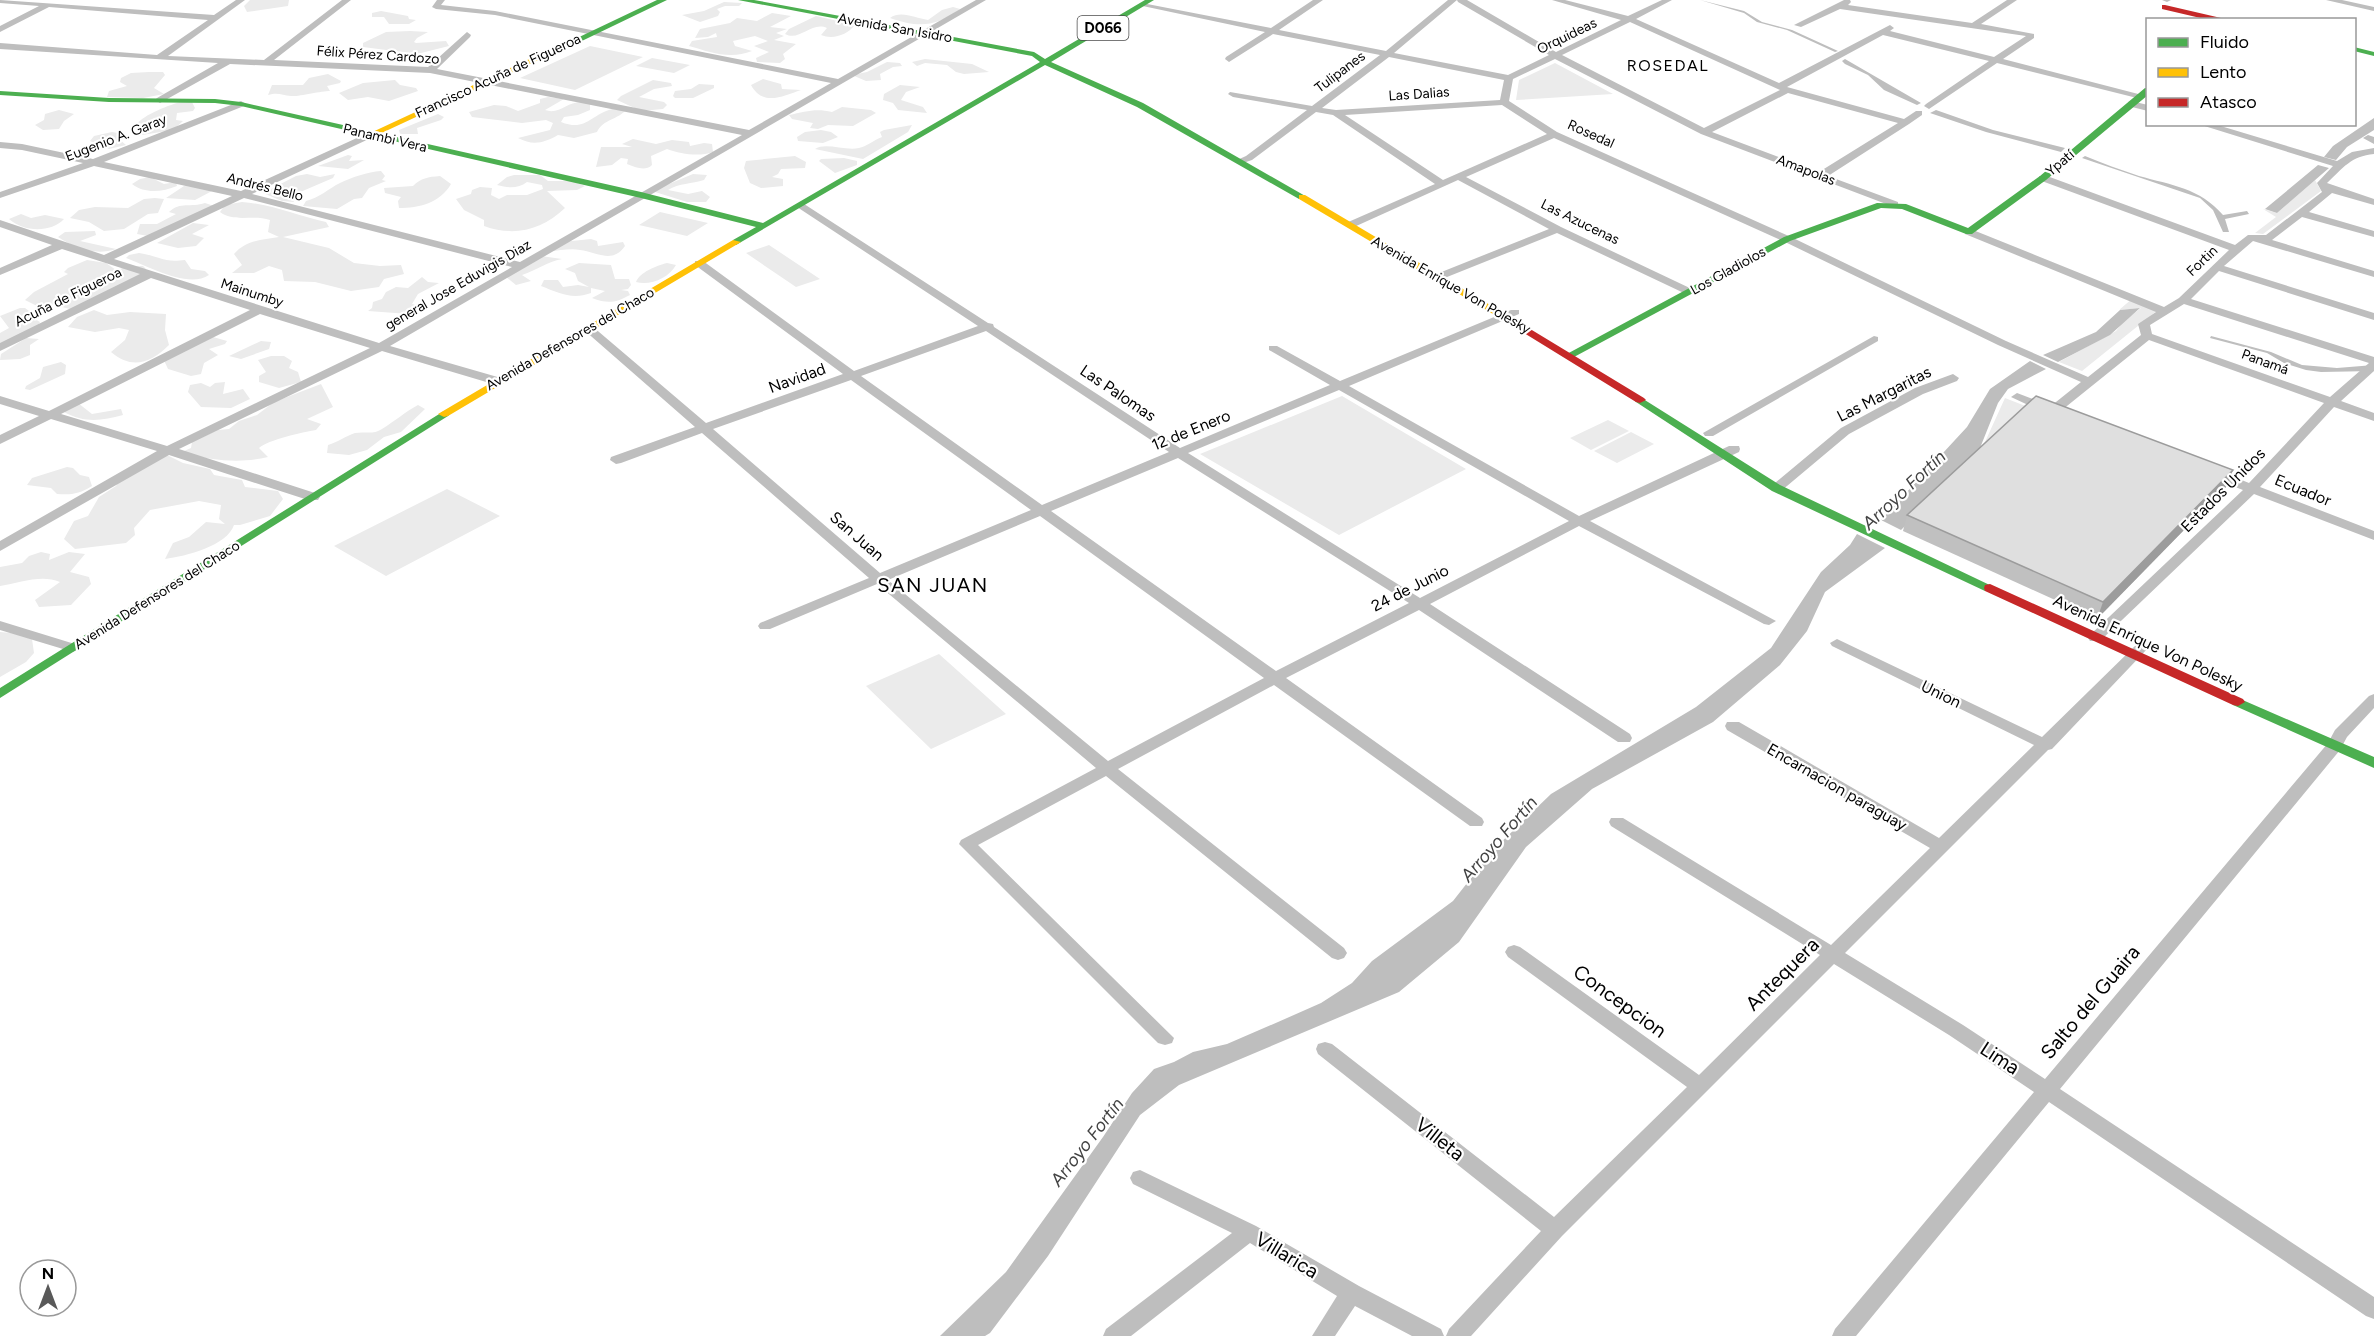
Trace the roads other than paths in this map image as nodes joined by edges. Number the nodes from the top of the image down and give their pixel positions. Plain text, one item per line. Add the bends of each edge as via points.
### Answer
1 (56, 0) edge
2 (241, 0) edge
3 (347, 0) edge
4 (441, 0) edge
5 (663, 0) edge
6 (742, 0) edge
7 (774, 0) edge
8 (982, 0) edge
9 (1319, 0) edge
10 (1453, 0) edge
11 (1461, 0) edge
12 (1556, 0) edge
13 (1668, 0) edge
14 (1852, 0) edge
15 (2013, 0) edge
16 (2330, 0) edge
17 (0, 1) edge
18 (1146, 2) edge
19 (47, 5) junction
20 (1839, 6) junction
21 (2166, 6) edge
22 (2374, 9) edge
23 (1911, 16) junction
24 (216, 18) junction
25 (2212, 18) edge
26 (1632, 20) junction
27 (1798, 25) dead end
28 (1974, 25) junction
29 (0, 29) edge
30 (928, 31) junction
31 (1271, 31) junction
32 (1882, 32) junction
33 (592, 33) junction
34 (467, 35) dead end
35 (0, 46) edge
36 (2356, 49) edge
37 (2374, 54) edge
38 (1386, 55) junction
39 (1557, 56) junction
40 (159, 58) junction
41 (1051, 59) junction
42 (1229, 59) dead end
43 (228, 61) junction
44 (1995, 61) junction
45 (267, 62) junction
46 (430, 70) junction
47 (1509, 78) junction
48 (488, 81) junction
49 (838, 82) junction
50 (1784, 88) junction
51 (0, 93) edge
52 (1233, 94) dead end
53 (2142, 99) edge
54 (160, 100) junction
55 (1504, 102) junction
56 (241, 104) junction
57 (1929, 106) dead end
58 (1314, 109) junction
59 (1336, 113) junction
60 (1919, 113) dead end
61 (1906, 122) junction
62 (2209, 126) edge
63 (1704, 132) junction
64 (748, 133) junction
65 (1554, 134) junction
66 (370, 135) junction
67 (0, 145) edge
68 (2374, 151) edge
69 (1245, 159) junction
70 (95, 162) junction
71 (2339, 165) junction
72 (1822, 176) junction
73 (1459, 177) junction
74 (2043, 178) junction
75 (1442, 184) junction
76 (2323, 187) junction
77 (0, 195) edge
78 (244, 195) junction
79 (641, 195) junction
80 (2374, 202) edge
81 (1894, 204) junction
82 (801, 205) junction
83 (2301, 213) junction
84 (0, 223) edge
85 (1354, 223) junction
86 (765, 226) junction
87 (1557, 229) junction
88 (1969, 232) junction
89 (2374, 234) edge
90 (2252, 237) junction
91 (1787, 238) junction
92 (60, 246) junction
93 (2236, 249) junction
94 (105, 259) junction
95 (699, 263) junction
96 (521, 266) junction
97 (2216, 267) junction
98 (0, 272) edge
99 (150, 274) junction
100 (2374, 274) edge
101 (1443, 275) junction
102 (1690, 292) junction
103 (2183, 300) junction
104 (257, 311) junction
105 (2165, 311) junction
106 (1510, 314) junction
107 (2374, 317) edge
108 (989, 326) junction
109 (588, 328) junction
110 (2147, 336) junction
111 (1874, 339) dead end
112 (0, 347) edge
113 (379, 348) junction
114 (1273, 348) dead end
115 (1575, 353) junction
116 (2374, 363) edge
117 (852, 375) junction
118 (1953, 378) dead end
119 (497, 381) junction
120 (2088, 381) junction
121 (1341, 385) junction
122 (2017, 397) dead end
123 (0, 400) edge
124 (2332, 402) junction
125 (50, 414) junction
126 (2374, 417) edge
127 (704, 429) junction
128 (1709, 433) junction
129 (0, 440) edge
130 (168, 450) junction
131 (1729, 452) junction
132 (1179, 453) junction
133 (616, 460) dead end
134 (2196, 466) edge
135 (1781, 485) junction
136 (2252, 488) junction
137 (313, 497) junction
138 (1040, 509) junction
139 (1579, 521) junction
140 (2374, 536) edge
141 (0, 547) edge
142 (880, 580) junction
143 (1420, 604) junction
144 (1769, 621) dead end
145 (0, 625) edge
146 (765, 626) dead end
147 (2099, 634) junction
148 (1837, 643) dead end
149 (73, 648) junction
150 (2138, 652) junction
151 (1275, 678) junction
152 (0, 694) edge
153 (2374, 699) edge
154 (1733, 726) dead end
155 (1624, 738) dead end
156 (2337, 740) junction
157 (2046, 745) junction
158 (2374, 748) edge
159 (2374, 763) edge
160 (1107, 769) junction
161 (1476, 822) dead end
162 (1617, 822) dead end
163 (1942, 847) junction
164 (1514, 952) dead end
165 (1338, 953) dead end
166 (1833, 955) junction
167 (1165, 1038) dead end
168 (1325, 1049) dead end
169 (1700, 1086) junction
170 (2047, 1089) junction
171 (1140, 1178) dead end
172 (1555, 1230) junction
173 (1249, 1232) junction
174 (1352, 1293) junction
175 (2374, 1310) edge
176 (1114, 1336) edge
177 (1323, 1336) edge
178 (1433, 1336) edge
179 (1457, 1336) edge
180 (1843, 1336) edge

1 - 19 street
2 - 24 street
3 - 45 street
4 - 33 street via 436,7 495,13
5 - 33 main road, Francisco Acuña de Figueroa
6 - 30 main road, Avenida San Isidro
7 - 30 main road, Avenida San Isidro
8 - 30 street, general Jose Eduvigis Diaz
9 - 31 street
10 - 38 street, Tulipanes
11 - 39 street, Amapolas
12 - 26 street
13 - 26 street, Orquideas
14 - 20 street
15 - 28 street
16 - 22 street
17 - 19 street
18 - 31 street
18 - 41 main road, Avenida Defensores del Chaco / D066
19 - 24 street
19 - 29 street
20 - 23 street
20 - 27 street
21 - 25 main road
23 - 28 street
23 - 32 street
24 - 40 street
26 - 39 street, Orquideas
26 - 50 street
28 - 44 street via 2030,34
30 - 41 main road, Avenida San Isidro via 1039,49
30 - 49 street, general Jose Eduvigis Diaz
31 - 38 street
31 - 42 street
32 - 44 street
32 - 50 street
33 - 48 main road, Francisco Acuña de Figueroa
33 - 49 street
34 - 46 street
35 - 40 street, Félix Pérez Cardozo
36 - 37 main road
38 - 47 street
38 - 58 street, Tulipanes
39 - 47 street, Orquideas
39 - 63 street, Amapolas
40 - 43 street, Félix Pérez Cardozo
41 - 69 main road, Avenida Enrique Von Polesky via 1050,66 1140,105
41 - 82 main road, Avenida Defensores del Chaco / D066
43 - 45 street, Félix Pérez Cardozo
43 - 54 street
44 - 53 street
44 - 57 street
45 - 46 street, Félix Pérez Cardozo
46 - 48 street, Félix Pérez Cardozo
47 - 55 street
48 - 64 street, Félix Pérez Cardozo
48 - 66 main road, Francisco Acuña de Figueroa
49 - 64 street, general Jose Eduvigis Diaz
50 - 61 street
50 - 63 street
51 - 54 main road, Panambi Vera
52 - 58 street
53 - 74 main road, Ypatí
54 - 56 main road, Panambi Vera
55 - 59 street, Las Dalias
55 - 65 street, Rosedal
56 - 66 main road, Panambi Vera
56 - 70 street, Eugenio A. Garay
58 - 59 street
58 - 69 street, Tulipanes
59 - 75 street
60 - 61 street
61 - 72 street
62 - 71 street
63 - 72 street, Amapolas
64 - 79 street, general Jose Eduvigis Diaz
65 - 73 street
65 - 91 street, Rosedal
66 - 78 street, Francisco Acuña de Figueroa
66 - 79 main road, Panambi Vera
67 - 70 street, Andrés Bello
68 - 71 street, Fortin via 2354,152
69 - 85 main road, Avenida Enrique Von Polesky
70 - 77 street, Eugenio A. Garay
70 - 78 street, Andrés Bello
71 - 76 street, Fortin via 2322,183
72 - 81 street, Amapolas
73 - 75 street
73 - 87 street, Las Azucenas
74 - 88 main road, Ypatí
74 - 93 street
75 - 85 street
76 - 80 street
76 - 83 street, Fortin via 2327,193
78 - 94 street, Francisco Acuña de Figueroa
78 - 96 street, Andrés Bello
79 - 86 main road, Panambi Vera
79 - 96 street, general Jose Eduvigis Diaz
81 - 88 main road, Amapolas
81 - 91 main road, Los Gladiolos
82 - 86 main road, Avenida Defensores del Chaco / D066
82 - 108 street, Las Palomas
83 - 89 street
83 - 90 street, Fortin via 2268,238
84 - 92 street, Mainumby
85 - 101 main road, Avenida Enrique Von Polesky
86 - 95 main road, Avenida Defensores del Chaco / D066
87 - 101 street
87 - 102 street, Las Azucenas
88 - 105 street, Amapolas
90 - 93 street, Fortin
90 - 100 street
91 - 102 main road, Los Gladiolos
91 - 120 street, Rosedal
92 - 94 street, Mainumby
92 - 98 street
93 - 97 street, Fortin
94 - 99 street, Mainumby
95 - 109 main road, Avenida Defensores del Chaco / D066
95 - 117 street
96 - 113 street, general Jose Eduvigis Diaz
97 - 103 street, Fortin
97 - 107 street
99 - 104 street, Mainumby
99 - 112 street, Acuña de Figueroa
101 - 106 main road, Avenida Enrique Von Polesky
102 - 115 main road, Los Gladiolos
103 - 105 street, Fortin
103 - 116 street
104 - 113 street, Mainumby
104 - 125 street
105 - 110 street, Fortin via 2144,324
106 - 115 main road, Avenida Enrique Von Polesky
106 - 121 street, 12 de Enero
108 - 117 street, Navidad
108 - 132 street, Las Palomas
109 - 119 main road, Avenida Defensores del Chaco / D066
109 - 127 street, San Juan
110 - 120 street, Fortin
110 - 124 street, Panamá
111 - 128 street
113 - 119 street, Mainumby
113 - 130 street, general Jose Eduvigis Diaz
114 - 121 street
115 - 128 main road, Avenida Enrique Von Polesky
115 - 131 main road, Avenida Enrique Von Polesky
116 - 124 street, Estados Unidos
117 - 127 street, Navidad
117 - 138 street
118 - 135 street, Las Margaritas via 1918,391 1845,431
119 - 137 main road, Avenida Defensores del Chaco / D066
120 - 122 street, Fortin via 2059,413
121 - 132 street, 12 de Enero
121 - 139 street
123 - 125 street
124 - 126 street, Panamá
124 - 136 street, Estados Unidos
125 - 129 street
125 - 130 street
127 - 133 street, Navidad
127 - 142 street, San Juan
128 - 131 main road, Avenida Enrique Von Polesky
130 - 137 street
130 - 141 street, general Jose Eduvigis Diaz
131 - 135 main road, Avenida Enrique Von Polesky
131 - 139 street, 24 de Junio
132 - 138 street, 12 de Enero
132 - 143 street, Las Palomas
134 - 136 street, Ecuador
135 - 147 main road, Avenida Enrique Von Polesky
136 - 140 street, Ecuador
136 - 147 street, Estados Unidos
137 - 149 main road, Avenida Defensores del Chaco / D066
138 - 142 street, 12 de Enero
138 - 151 street
139 - 143 street, 24 de Junio
139 - 144 street
142 - 146 street, 12 de Enero
142 - 160 street, San Juan
143 - 151 street, 24 de Junio
143 - 155 street, Las Palomas
145 - 149 street
147 - 150 main road, Avenida Enrique Von Polesky
148 - 157 street, Union
149 - 152 main road, Avenida Defensores del Chaco / D066
150 - 156 main road, Avenida Enrique Von Polesky
150 - 157 street, Antequera
151 - 160 street, 24 de Junio
151 - 161 street
153 - 156 street, Salto del Guaira
154 - 163 street, Encarnacion paraguay
156 - 158 main road, Avenida Enrique Von Polesky
156 - 159 main road, Avenida Enrique Von Polesky
156 - 170 street, Salto del Guaira
157 - 163 street, Antequera
160 - 165 street, San Juan
160 - 167 street, 24 de Junio via 967,844
162 - 166 street, Lima
163 - 166 street, Antequera
164 - 169 street, Concepcion
166 - 169 street, Antequera
166 - 170 street, Lima
168 - 172 street, Villeta
169 - 172 street, Antequera
170 - 175 street, Lima
170 - 180 street, Salto del Guaira
171 - 173 street, Villarica
172 - 179 street, Antequera
173 - 174 street, Villarica
173 - 176 street
174 - 177 street
174 - 178 street, Villarica

